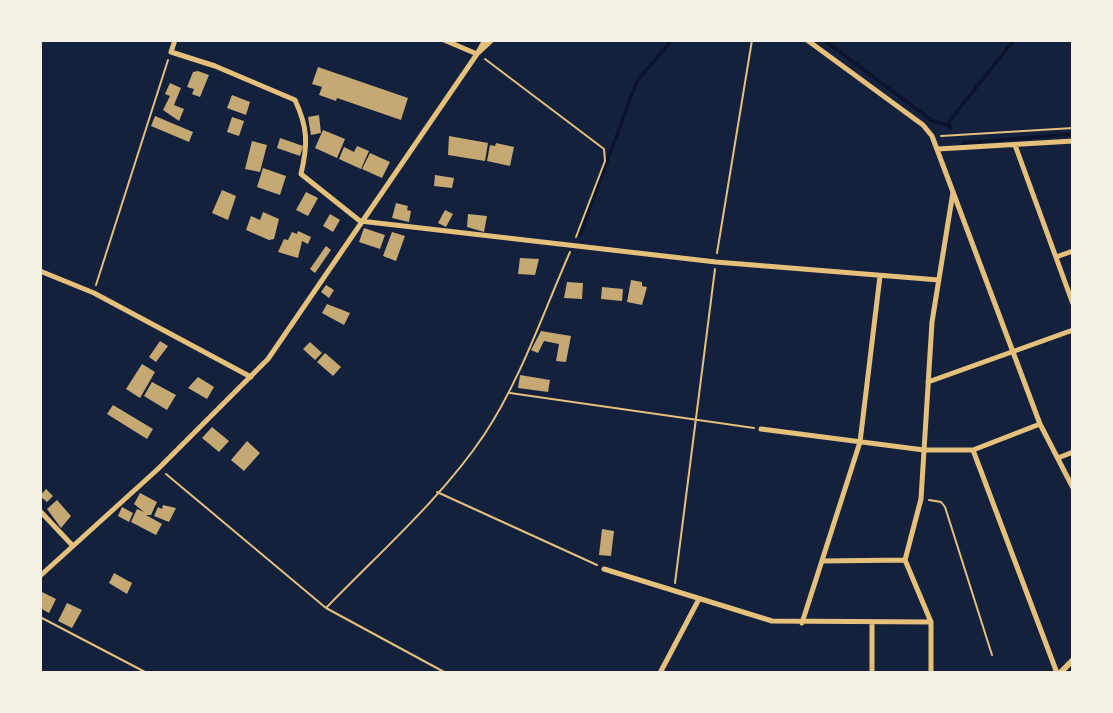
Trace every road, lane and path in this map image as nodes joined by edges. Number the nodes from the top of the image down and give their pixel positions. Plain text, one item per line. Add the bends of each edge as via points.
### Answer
1 (175, 40) edge
2 (444, 40) edge
3 (485, 40) edge
4 (492, 40) edge
5 (752, 40) edge
6 (807, 40) edge
7 (459, 43) edge
8 (171, 52) junction
9 (477, 54) junction
10 (1073, 128) edge
11 (932, 136) junction
12 (1073, 141) edge
13 (1015, 145) junction
14 (939, 149) junction
15 (953, 189) junction
16 (360, 221) junction
17 (573, 246) junction
18 (1073, 250) edge
19 (1055, 257) junction
20 (716, 262) junction
21 (40, 271) edge
22 (880, 276) junction
23 (939, 280) junction
24 (94, 293) junction
25 (1073, 304) edge
26 (1073, 330) edge
27 (1013, 352) junction
28 (251, 377) junction
29 (928, 383) junction
30 (509, 393) junction
31 (696, 420) junction
32 (1040, 425) junction
33 (761, 429) joint
34 (860, 442) junction
35 (924, 450) junction
36 (973, 450) junction
37 (1073, 452) edge
38 (1058, 458) junction
39 (159, 468) junction
40 (1073, 488) edge
41 (438, 492) junction
42 (921, 499) junction
43 (40, 511) edge
44 (72, 545) junction
45 (905, 560) junction
46 (822, 561) junction
47 (604, 569) joint
48 (40, 576) edge
49 (674, 591) junction
50 (699, 599) junction
51 (326, 608) junction
52 (40, 617) edge
53 (872, 622) junction
54 (931, 622) junction
55 (802, 623) junction
56 (992, 654) dead end
57 (1073, 660) edge
58 (147, 673) edge
59 (446, 673) edge
60 (660, 673) edge
61 (872, 673) edge
62 (931, 673) edge
63 (1058, 673) edge

1 - 8 street
2 - 7 street
3 - 9 street
4 - 9 street
5 - 20 path
6 - 11 street
7 - 9 street
8 - 16 street via 295,100 307,145 301,174
8 - 24 path
9 - 16 street
9 - 17 path via 604,149 605,161
10 - 11 path
11 - 14 street
12 - 13 street
13 - 14 street
13 - 19 street
14 - 15 street
15 - 23 street
15 - 27 street
16 - 17 street
16 - 28 street via 268,359
17 - 20 street
17 - 30 path
18 - 19 street
19 - 25 street
20 - 22 street
20 - 31 path
21 - 24 street
22 - 23 street
22 - 34 street
23 - 29 street
24 - 28 street
26 - 27 street
27 - 29 street
27 - 32 street
28 - 39 street
29 - 35 street
30 - 31 path
30 - 41 path via 483,437
31 - 33 path
31 - 49 path
32 - 36 street
32 - 38 street
33 - 34 street
34 - 35 street
34 - 46 street
35 - 36 street
35 - 42 street
36 - 63 street
37 - 38 street
38 - 40 street
39 - 44 street
39 - 51 path
41 - 47 path
41 - 51 path
42 - 45 street
42 - 56 path via 939,501 945,507
43 - 44 street
44 - 48 street
45 - 46 street
45 - 54 street
46 - 55 street
47 - 49 street
49 - 50 street
50 - 55 street via 772,621
50 - 60 street
51 - 59 path
52 - 58 path
53 - 54 street
53 - 55 street
53 - 61 street
54 - 62 street
57 - 63 street

